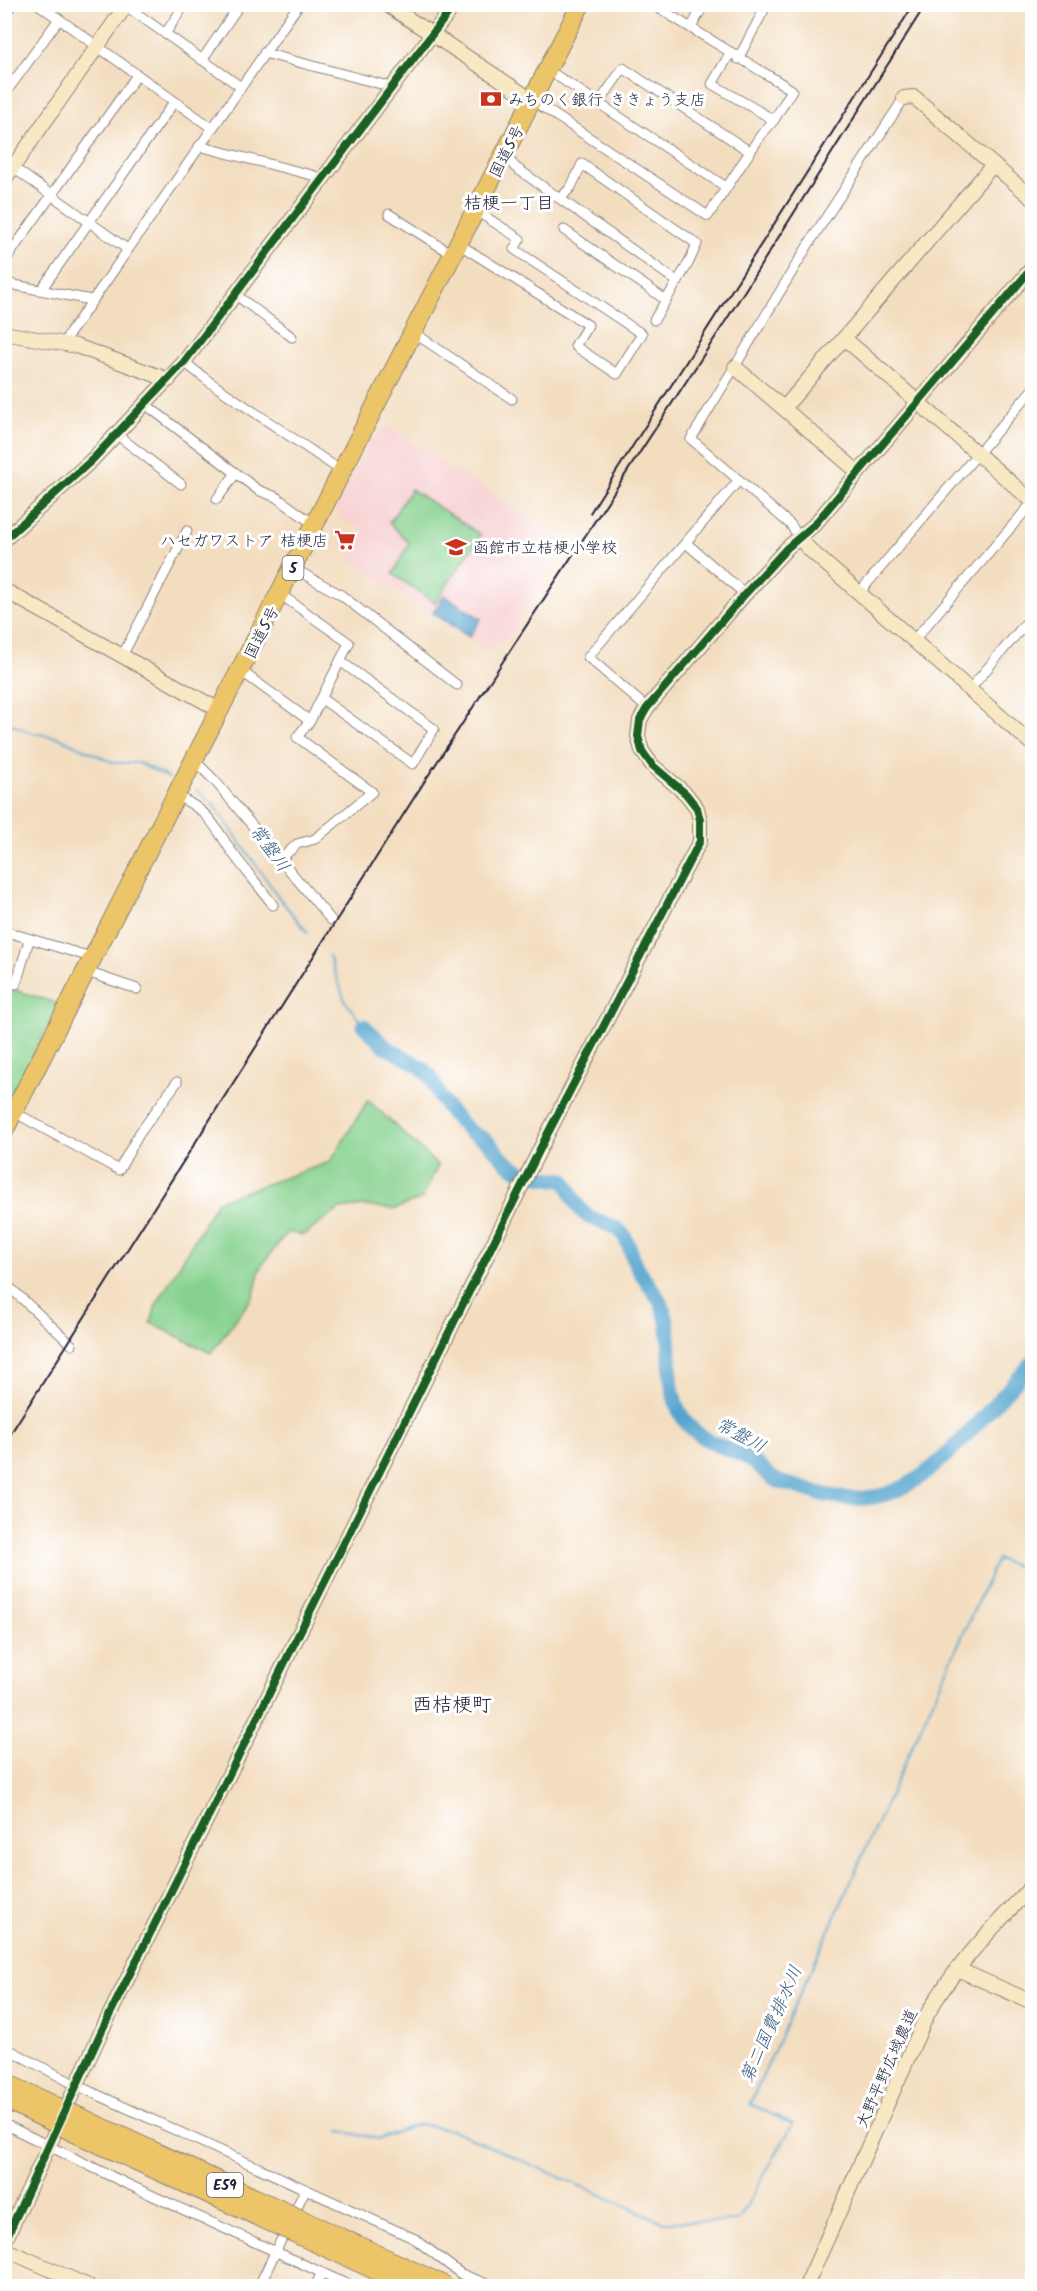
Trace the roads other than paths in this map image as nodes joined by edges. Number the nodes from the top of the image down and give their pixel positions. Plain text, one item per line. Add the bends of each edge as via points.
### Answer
1 (12, 4) edge
2 (38, 4) edge
3 (185, 4) edge
4 (240, 4) edge
5 (299, 4) edge
6 (386, 4) edge
7 (455, 4) edge
8 (581, 4) edge
9 (652, 4) edge
10 (704, 4) edge
11 (127, 5) edge
12 (766, 6) dead end
13 (4, 16) edge
14 (59, 19) junction
15 (691, 28) junction
16 (165, 34) junction
17 (432, 35) junction
18 (97, 47) junction
19 (264, 53) junction
20 (735, 55) junction
21 (201, 60) junction
22 (548, 70) junction
23 (137, 75) junction
24 (241, 87) junction
25 (392, 87) junction
26 (4, 95) edge
27 (904, 98) joint
28 (532, 100) junction
29 (174, 102) junction
30 (599, 103) junction
31 (774, 120) junction
32 (212, 128) junction
33 (199, 146) junction
34 (749, 151) junction
35 (503, 156) junction
36 (9, 164) edge
37 (993, 165) junction
38 (323, 178) junction
39 (4, 180) edge
40 (726, 187) junction
41 (52, 195) junction
42 (1032, 198) edge
43 (560, 200) junction
44 (475, 210) junction
45 (389, 214) dead end
46 (89, 221) junction
47 (564, 230) dead end
48 (127, 249) junction
49 (455, 249) junction
50 (4, 262) edge
51 (1032, 268) edge
52 (678, 282) junction
53 (4, 283) edge
54 (41, 290) junction
55 (236, 295) junction
56 (91, 300) junction
57 (666, 300) junction
58 (654, 320) dead end
59 (413, 332) junction
60 (4, 333) edge
61 (292, 338) dead end
62 (844, 338) junction
63 (63, 343) junction
64 (184, 362) junction
65 (735, 367) junction
66 (169, 380) junction
67 (1032, 390) edge
68 (512, 399) dead end
69 (918, 402) junction
70 (145, 404) junction
71 (784, 408) junction
72 (117, 434) junction
73 (977, 454) junction
74 (343, 472) junction
75 (858, 472) junction
76 (236, 473) junction
77 (739, 480) junction
78 (181, 484) dead end
79 (217, 499) dead end
80 (1032, 502) edge
81 (315, 525) junction
82 (187, 531) dead end
83 (800, 539) junction
84 (4, 540) edge
85 (686, 543) junction
86 (293, 568) junction
87 (5, 592) edge
88 (859, 592) junction
89 (280, 594) junction
90 (745, 594) junction
91 (1032, 616) edge
92 (913, 641) junction
93 (122, 656) junction
94 (340, 661) junction
95 (241, 671) junction
96 (457, 685) dead end
97 (969, 690) junction
98 (322, 699) junction
99 (646, 708) junction
100 (221, 711) junction
101 (310, 721) junction
102 (1030, 738) edge
103 (195, 761) junction
104 (177, 796) junction
105 (280, 860) junction
106 (273, 904) dead end
107 (332, 920) dead end
108 (4, 931) edge
109 (29, 940) junction
110 (90, 965) junction
111 (4, 980) edge
112 (137, 989) dead end
113 (177, 1082) dead end
114 (14, 1112) junction
115 (4, 1131) edge
116 (4, 1282) edge
117 (72, 1345) dead end
118 (1032, 1886) edge
119 (957, 1969) junction
120 (1032, 2002) edge
121 (4, 2047) edge
122 (4, 2082) edge
123 (76, 2085) junction
124 (4, 2098) edge
125 (4, 2124) edge
126 (47, 2146) junction
127 (305, 2190) junction
128 (4, 2243) edge
129 (4, 2249) edge
130 (275, 2253) junction
131 (321, 2273) junction
132 (88, 2286) edge
133 (260, 2286) edge
134 (315, 2286) edge
135 (351, 2286) edge
136 (410, 2286) edge
137 (446, 2286) edge
138 (492, 2286) edge
139 (806, 2286) edge

1 - 13 street
2 - 14 street
3 - 16 street
4 - 21 street
5 - 19 street
6 - 17 street
7 - 17 street
8 - 22 highway, 国道5号 / 5
9 - 15 street
10 - 15 street
11 - 16 street
11 - 18 street
12 - 20 street
14 - 18 street
14 - 26 street
15 - 20 street
16 - 21 street
17 - 25 street
17 - 28 street
18 - 23 street
18 - 36 street
19 - 24 street
19 - 25 street
20 - 31 street via 792,90
20 - 31 street via 712,84
21 - 24 street
22 - 28 highway, 国道5号 / 5
22 - 30 street
23 - 29 street
23 - 41 street
24 - 32 street
25 - 38 street
27 - 37 street via 914,97
27 - 65 street
28 - 35 highway, 国道5号 / 5
28 - 40 street via 708,216
29 - 32 street
29 - 46 street
30 - 34 street via 623,68
30 - 40 street
31 - 34 street
32 - 33 street
33 - 38 street
33 - 48 street
34 - 40 street
35 - 43 street
35 - 44 highway, 国道5号 / 5
36 - 39 street
36 - 41 street
37 - 42 street
37 - 62 street
38 - 55 street
41 - 46 street
41 - 50 street
43 - 52 street
43 - 52 street via 582,164 592,170 697,244
44 - 49 highway, 国道5号 / 5
44 - 49 street via 520,240 513,249 642,334 617,374 575,346 588,325
45 - 49 street
46 - 48 street
46 - 54 street
47 - 57 street
48 - 56 street
49 - 59 highway, 国道5号 / 5
51 - 69 street
52 - 57 street
53 - 54 street
54 - 56 street
55 - 61 street
55 - 64 street
56 - 63 street
57 - 58 street
59 - 68 street
59 - 74 highway, 国道5号 / 5
60 - 63 street
62 - 69 street
62 - 71 street
63 - 66 street
64 - 66 street
64 - 74 street
65 - 71 street
65 - 77 street via 691,439
66 - 70 street
67 - 73 street
69 - 73 street
69 - 75 street
70 - 72 street
70 - 76 street
71 - 75 street
72 - 78 street
72 - 84 street
73 - 80 street
73 - 88 street
74 - 81 highway, 国道5号 / 5
75 - 83 street
76 - 79 street
76 - 81 street
77 - 83 street via 790,525
77 - 85 street
80 - 92 street
81 - 86 highway, 国道5号 / 5
82 - 93 street
83 - 88 street
83 - 90 street
85 - 90 street
85 - 99 street via 588,657
86 - 89 highway, 国道5号 / 5
86 - 96 street via 342,595
87 - 93 street
88 - 92 street
89 - 94 street via 349,643
89 - 95 highway, 国道5号 / 5
90 - 99 street
91 - 97 street
92 - 97 street
93 - 100 street
94 - 98 street
94 - 98 street via 434,729 413,764
95 - 100 highway, 国道5号 / 5
95 - 101 street
97 - 102 street
98 - 101 street
99 - 123 street via 640,720 642,751 697,808 700,841 548,1133
100 - 103 highway, 国道5号 / 5
101 - 105 street via 297,737 372,792 315,839 297,844
103 - 104 highway, 国道5号 / 5
103 - 105 street
104 - 106 street via 210,818
104 - 110 highway, 国道5号 / 5
105 - 107 street
108 - 109 street
109 - 110 street
109 - 111 street via 16,984
110 - 112 street
110 - 114 highway, 国道5号 / 5
113 - 114 street via 139,1134 119,1170
114 - 115 highway, 国道5号 / 5
116 - 117 street
118 - 119 street, 大野平野広域農道
119 - 120 street
119 - 139 street, 大野平野広域農道 via 927,2015
121 - 123 street
122 - 137 highway, E59, bridge
123 - 126 street
123 - 127 street
124 - 136 highway, E59, bridge
125 - 126 street
126 - 128 street
126 - 130 street
127 - 130 street
127 - 138 street via 415,2240 461,2274
129 - 132 street
130 - 131 street
130 - 133 street
131 - 134 street
131 - 135 street

